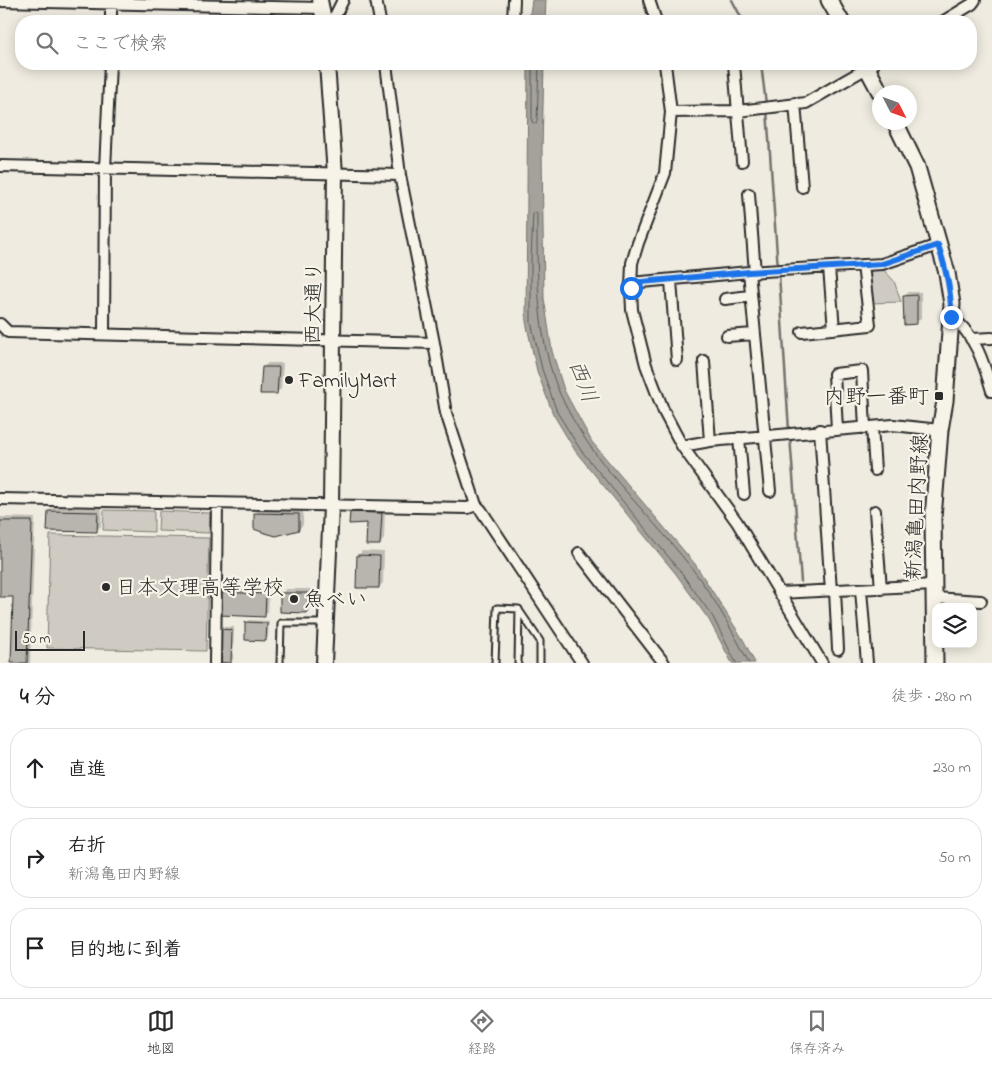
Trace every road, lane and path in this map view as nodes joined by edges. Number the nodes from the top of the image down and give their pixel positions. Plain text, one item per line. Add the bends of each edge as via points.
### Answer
1 (343, 0) edge
2 (376, 0) edge
3 (514, 0) edge
4 (649, 0) edge
5 (829, 0) edge
6 (975, 0) edge
7 (0, 1) edge
8 (111, 2) edge
9 (322, 10) edge
10 (111, 15) edge
11 (336, 15) edge
12 (379, 15) edge
13 (513, 15) edge
14 (654, 15) edge
15 (838, 15) edge
16 (954, 15) edge
17 (110, 70) edge
18 (327, 70) edge
19 (387, 70) edge
20 (666, 70) edge
21 (735, 70) edge
22 (861, 70) edge
23 (871, 70) edge
24 (877, 85) edge
25 (795, 104) junction
26 (738, 111) junction
27 (671, 112) junction
28 (899, 130) edge
29 (742, 161) dead end
30 (0, 166) edge
31 (105, 168) junction
32 (336, 174) junction
33 (400, 175) junction
34 (802, 187) dead end
35 (748, 194) dead end
36 (938, 245) junction
37 (863, 265) junction
38 (829, 268) junction
39 (752, 272) junction
40 (671, 281) junction
41 (631, 283) junction
42 (750, 296) junction
43 (725, 299) dead end
44 (951, 317) junction
45 (0, 324) edge
46 (834, 329) junction
47 (802, 332) dead end
48 (104, 333) junction
49 (754, 334) junction
50 (727, 336) dead end
51 (992, 338) edge
52 (332, 340) junction
53 (971, 340) junction
54 (434, 343) junction
55 (677, 360) dead end
56 (704, 361) dead end
57 (992, 391) edge
58 (869, 428) junction
59 (837, 429) junction
60 (820, 430) junction
61 (940, 430) junction
62 (764, 436) junction
63 (739, 438) junction
64 (710, 441) junction
65 (682, 446) junction
66 (875, 470) dead end
67 (770, 491) dead end
68 (744, 494) dead end
69 (0, 500) edge
70 (217, 505) junction
71 (476, 505) junction
72 (331, 506) junction
73 (875, 512) dead end
74 (579, 553) dead end
75 (881, 589) junction
76 (861, 590) junction
77 (833, 591) junction
78 (934, 591) junction
79 (780, 593) junction
80 (981, 601) dead end
81 (519, 609) junction
82 (326, 623) junction
83 (838, 649) dead end
84 (215, 663) edge
85 (280, 663) edge
86 (324, 663) edge
87 (495, 663) edge
88 (518, 663) edge
89 (540, 663) edge
90 (582, 663) edge
91 (664, 663) edge
92 (822, 663) edge
93 (867, 663) edge
94 (935, 663) edge

1 - 11 street
2 - 12 street
3 - 13 street
4 - 14 street
5 - 15 main road
6 - 16 street
7 - 8 street
8 - 9 street
8 - 10 street
17 - 31 street
18 - 32 street, 西大通り
19 - 33 street
20 - 27 street
21 - 26 street
22 - 25 street via 806,103
23 - 24 main road
25 - 26 street
25 - 34 street
26 - 27 street
26 - 29 street
27 - 41 street via 665,173 638,243
28 - 36 main road, 新潟亀田内野線 via 917,167
30 - 31 street
31 - 32 street
31 - 48 street
32 - 33 street
32 - 52 street, 西大通り
33 - 54 street
35 - 39 street
36 - 37 street via 882,264
36 - 44 main road, 新潟亀田内野線 via 947,273
37 - 38 street
37 - 46 street via 870,325
38 - 39 street
38 - 46 street
39 - 40 street
39 - 42 street
40 - 41 street
40 - 55 street
41 - 65 street via 632,310 646,365 664,412
42 - 43 street
42 - 49 street
44 - 53 street via 963,326
44 - 61 main road, 新潟亀田内野線
45 - 48 street via 8,332
46 - 47 street
48 - 52 street
49 - 50 street
49 - 62 street
51 - 53 street
52 - 54 street
52 - 72 street, 西大通り
53 - 57 street via 983,362
54 - 71 street via 446,413
56 - 64 street
58 - 59 street
58 - 59 street via 862,370 834,374
58 - 61 street via 893,425
58 - 66 street
59 - 60 street
60 - 62 street
60 - 77 street
61 - 78 main road, 新潟亀田内野線 via 933,518
62 - 63 street
62 - 67 street
63 - 64 street
63 - 68 street
64 - 65 street
65 - 79 street via 737,522
69 - 70 street
70 - 72 street
70 - 84 street
71 - 72 street via 468,508
71 - 90 street
72 - 82 street, 西大通り
73 - 75 street
74 - 91 street
75 - 76 street
75 - 78 street
76 - 77 street
76 - 93 street
77 - 79 street
77 - 83 street
78 - 80 street
78 - 94 main road, 新潟亀田内野線
79 - 92 street
81 - 87 lane via 496,608
81 - 88 lane
81 - 89 lane via 540,641
82 - 85 lane via 281,623
82 - 86 street, 西大通り

